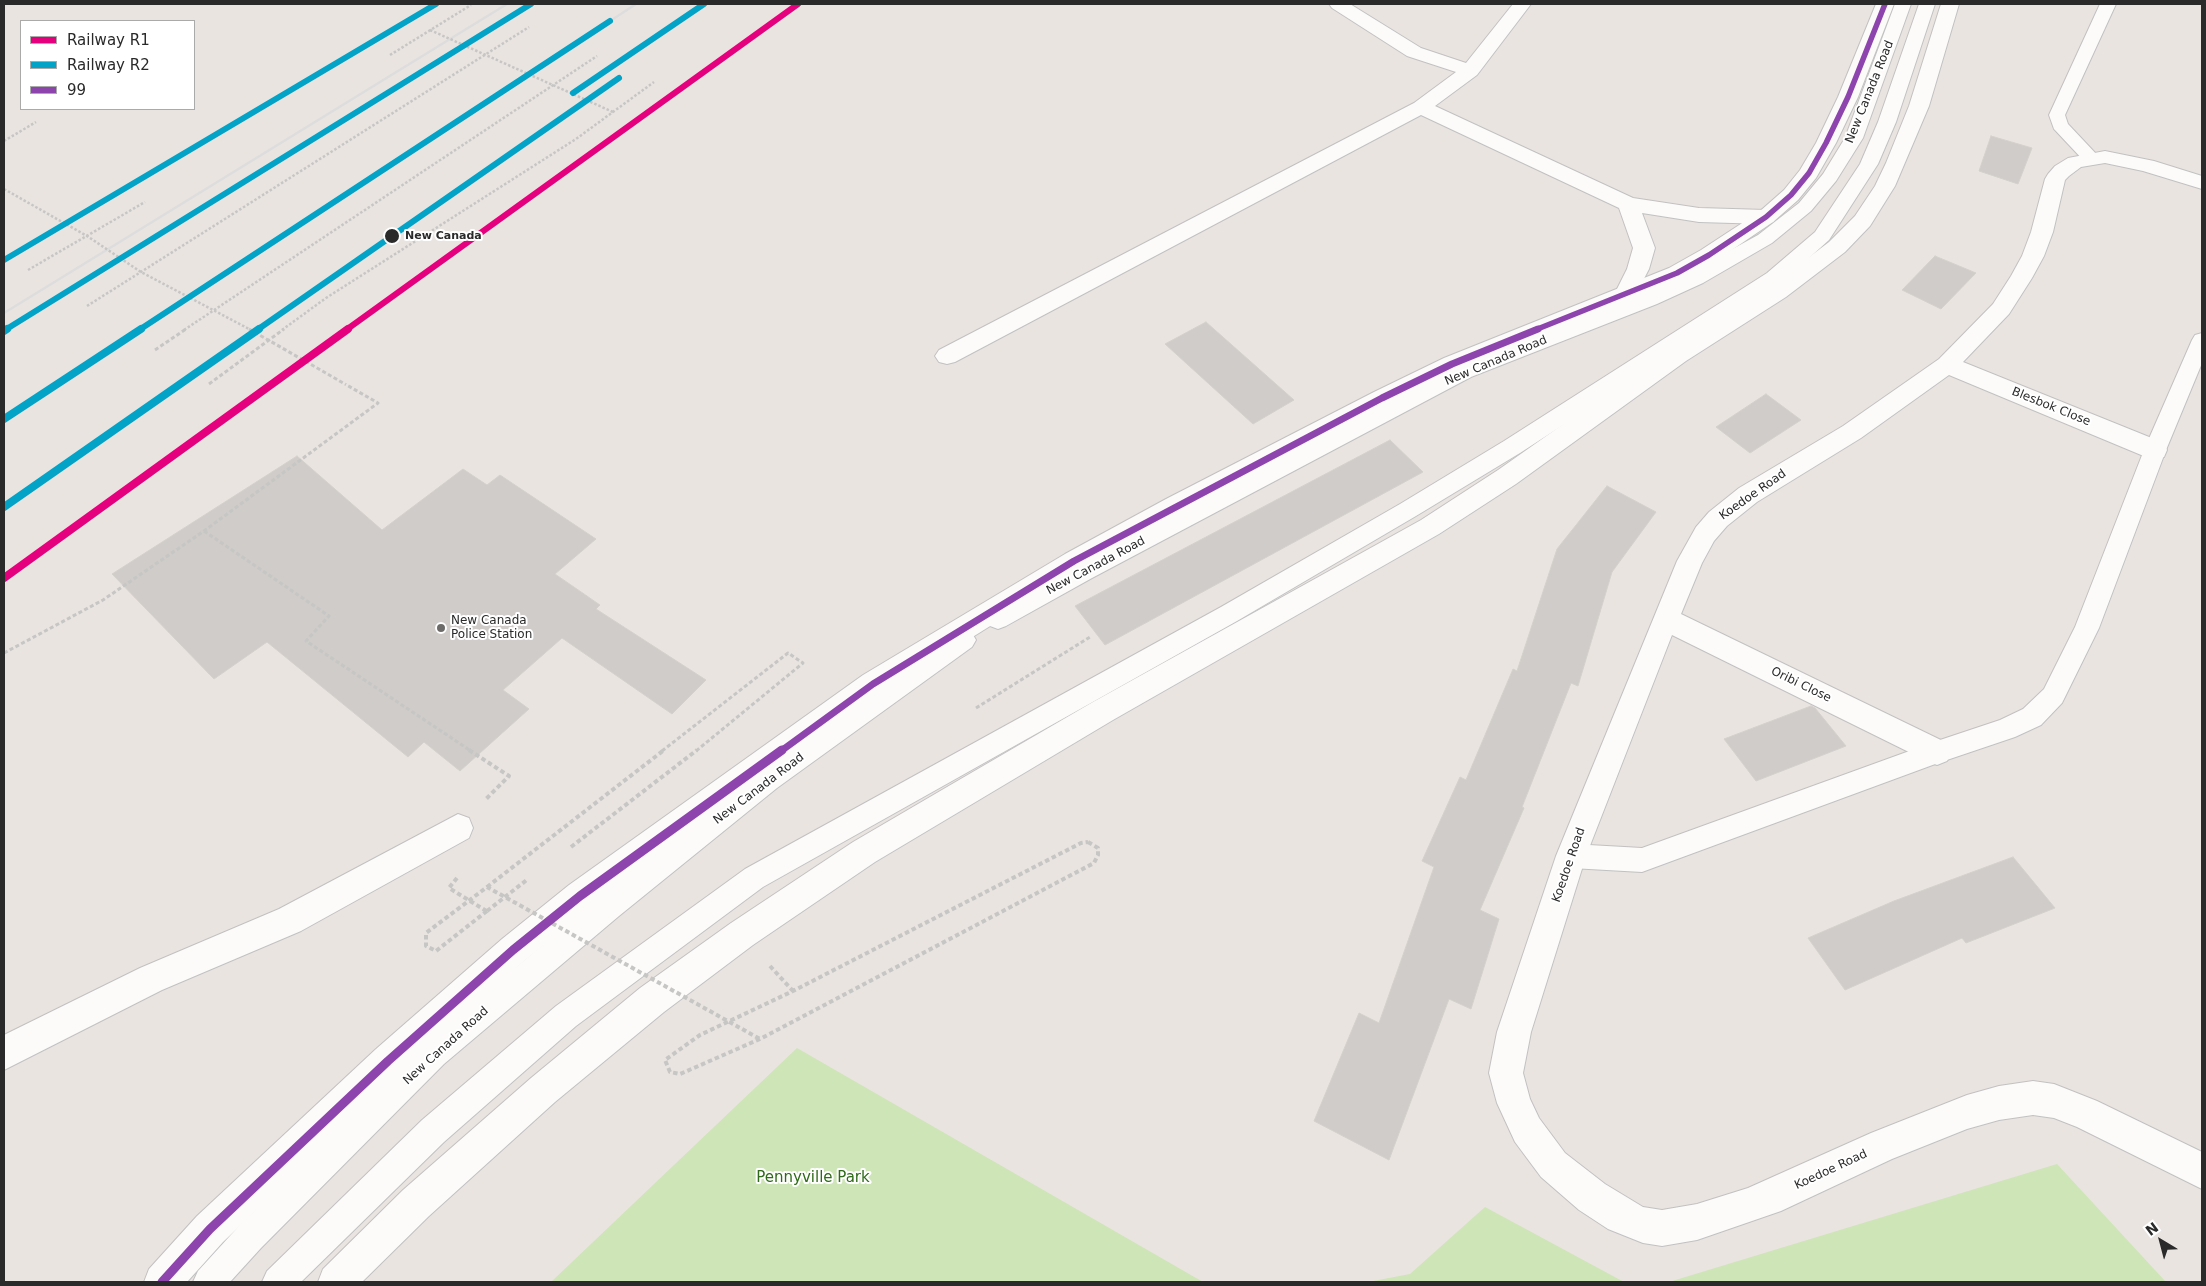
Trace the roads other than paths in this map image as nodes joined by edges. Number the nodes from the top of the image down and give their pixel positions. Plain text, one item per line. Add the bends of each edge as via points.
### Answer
1 (1338, 4) edge
2 (1522, 4) edge
3 (1885, 4) edge
4 (1904, 4) edge
5 (1927, 4) edge
6 (1950, 4) edge
7 (2108, 4) edge
8 (1470, 71) junction
9 (1421, 107) junction
10 (2091, 158) junction
11 (2202, 183) edge
12 (1628, 204) junction
13 (1766, 217) junction
14 (1625, 295) junction
15 (2202, 340) edge
16 (947, 356) dead end
17 (1947, 365) junction
18 (2155, 450) junction
19 (1665, 619) junction
20 (1937, 752) junction
21 (458, 828) road end
22 (1571, 856) junction
23 (4, 1053) edge
24 (2202, 1171) edge
25 (162, 1282) edge
26 (209, 1282) edge
27 (278, 1282) edge
28 (336, 1282) edge

1 - 8 street via 1414,52
2 - 8 street
3 - 13 street, New Canada Road via 1826,144 1791,195
4 - 26 lane, New Canada Road via 1854,138 1830,177 1805,207 1765,239 1696,278 1650,299 1464,372 1084,571 976,632 768,780 609,907 434,1054 250,1236
5 - 27 lane, New Canada Road via 1887,122 1869,164 1822,236 1774,278 1408,510 1229,614 754,878 566,1016 433,1131
6 - 28 street via 1919,106 1896,163 1863,221 1838,247 1778,292 1678,355 1507,477 1430,527 969,789 864,852 742,934 652,1000 543,1090 416,1203
7 - 10 lane via 2057,115 2060,125
8 - 9 street
9 - 12 street
9 - 16 street
10 - 11 street, Koedoe Road via 2122,159
10 - 17 street, Koedoe Road via 2075,162 2055,180 2042,232 2021,278 2001,309
12 - 13 street via 1700,215
12 - 14 street via 1644,248
13 - 14 street, New Canada Road via 1677,273
14 - 25 street, New Canada Road via 1452,364 1382,398 1074,562 873,684 580,896 513,950 388,1060 210,1229
15 - 18 lane
17 - 18 street, Blesbok Close
17 - 19 street, Koedoe Road via 1852,432 1748,495 1718,519 1690,561
18 - 20 lane via 2087,628 2053,696 2032,717
19 - 20 street, Oribi Close
19 - 22 street, Koedoe Road
20 - 22 lane via 1642,860
21 - 23 street via 290,920 151,979
22 - 24 street, Koedoe Road via 1514,1032 1506,1073 1514,1103 1527,1130 1553,1165 1621,1216 1642,1226 1662,1228 1697,1222 1782,1193 1883,1145 1967,1112 2033,1098 2054,1101 2085,1113

